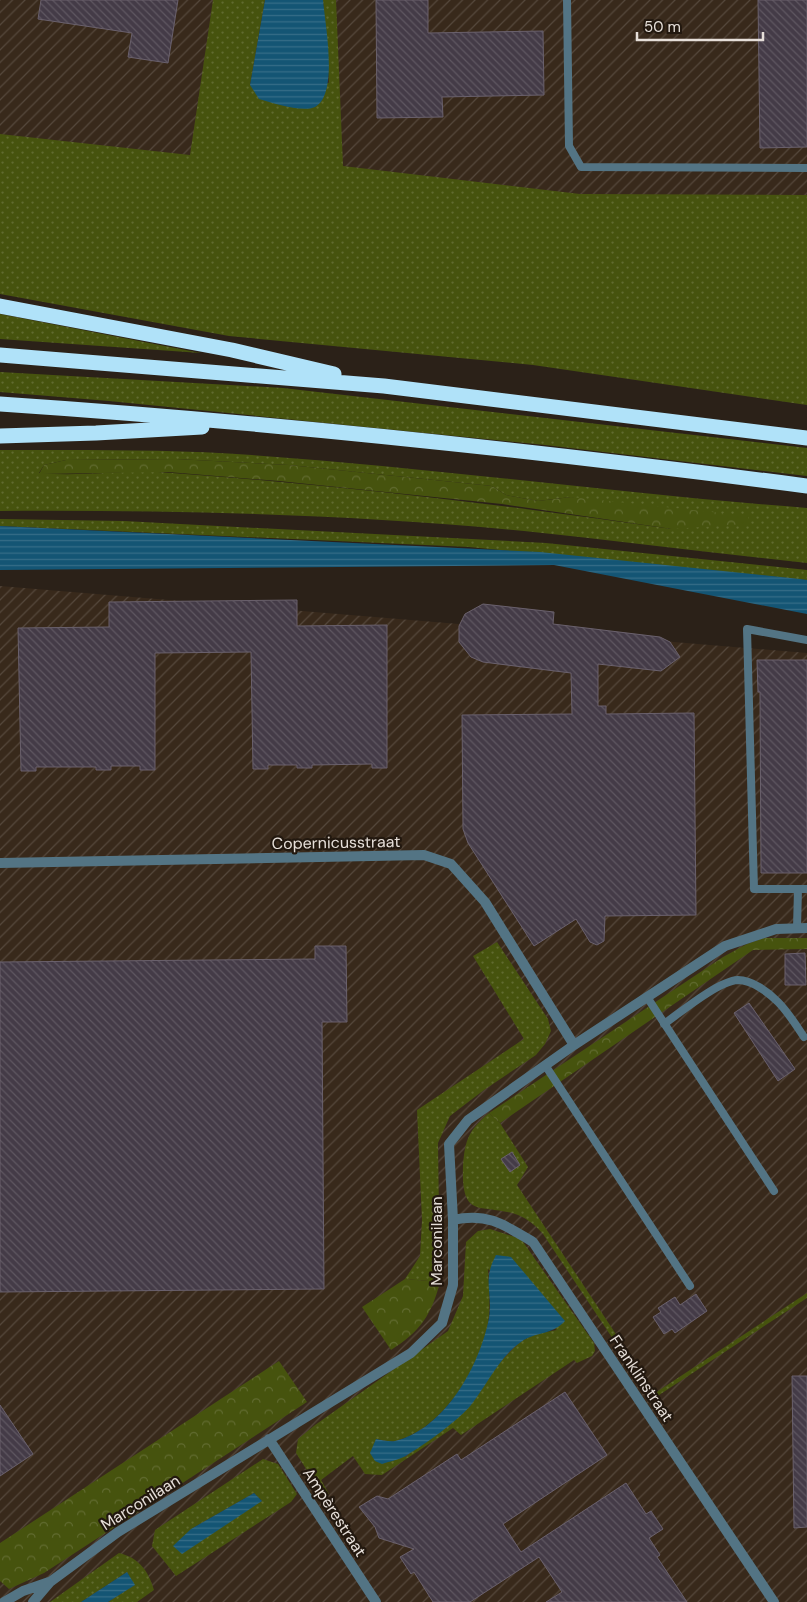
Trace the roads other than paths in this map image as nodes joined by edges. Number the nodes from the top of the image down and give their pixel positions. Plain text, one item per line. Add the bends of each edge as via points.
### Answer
1 (567, 0) edge
2 (807, 168) edge
3 (0, 306) edge
4 (0, 356) edge
5 (384, 386) junction
6 (0, 404) edge
7 (251, 423) junction
8 (0, 436) edge
9 (807, 438) edge
10 (807, 486) edge
11 (807, 640) edge
12 (0, 863) edge
13 (798, 889) junction
14 (807, 889) edge
15 (802, 928) edge
16 (647, 997) junction
17 (664, 1024) junction
18 (806, 1038) edge
19 (574, 1045) junction
20 (545, 1066) junction
21 (774, 1191) dead end
22 (453, 1220) junction
23 (690, 1286) dead end
24 (269, 1439) junction
25 (50, 1582) junction
26 (4, 1602) edge
27 (34, 1602) edge
28 (376, 1602) edge
29 (774, 1602) edge

1 - 2 lane via 569,146 581,167
3 - 5 highway via 232,350
4 - 5 highway
5 - 9 highway
6 - 7 highway
7 - 8 highway
7 - 10 highway
11 - 13 lane via 747,629 754,889
12 - 19 street, Copernicusstraat via 424,856 442,861 451,864 485,902
13 - 14 lane
13 - 15 lane
15 - 16 street, Marconilaan via 776,929 725,946
16 - 17 lane
16 - 19 street, Marconilaan
17 - 18 lane via 713,991 742,980 759,987 778,1002
17 - 21 lane
19 - 20 street, Marconilaan
20 - 22 street, Marconilaan via 468,1120 449,1144
20 - 23 lane
22 - 24 street, Marconilaan via 453,1285 442,1324 411,1353
22 - 29 street, Franklinstraat via 471,1215 502,1224 533,1242
24 - 25 street, Marconilaan via 118,1532
24 - 28 street, Ampèrestraat
25 - 26 street, Marconilaan via 23,1590
25 - 27 street, Marconilaan

